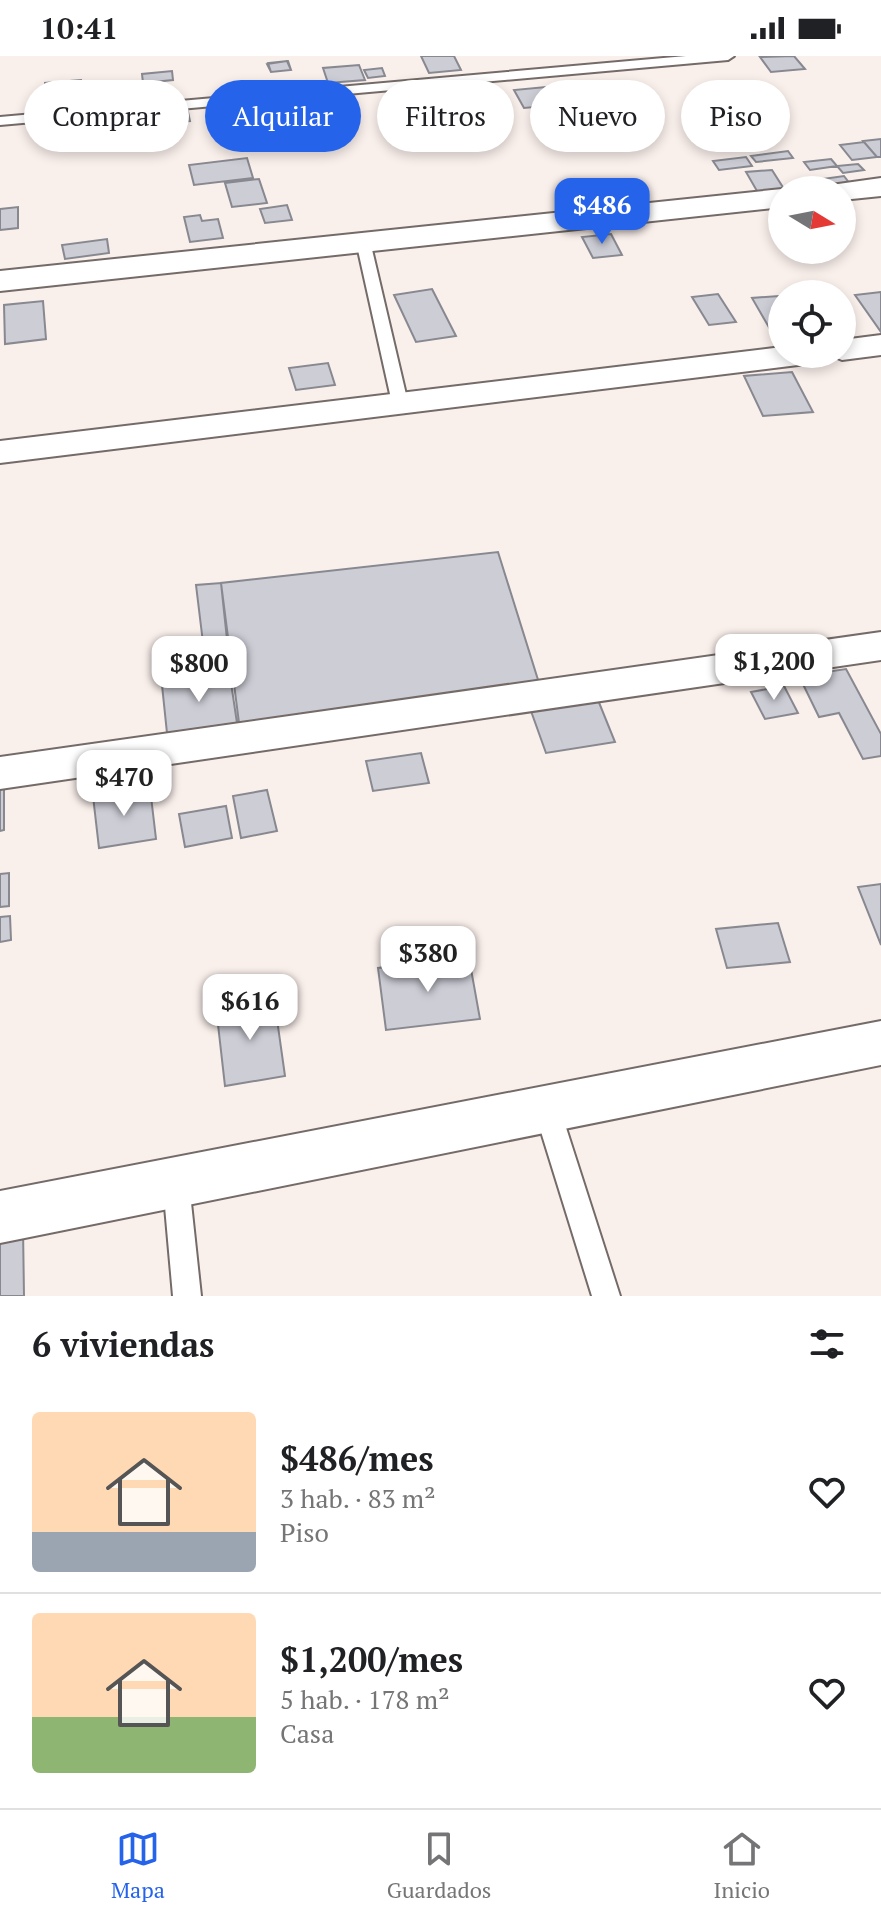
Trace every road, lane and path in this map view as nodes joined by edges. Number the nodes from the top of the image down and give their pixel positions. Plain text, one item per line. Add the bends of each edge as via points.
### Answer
1 (728, 56) edge
2 (0, 121) edge
3 (881, 187) edge
4 (856, 190) edge
5 (768, 199) edge
6 (363, 241) junction
7 (0, 281) edge
8 (881, 345) edge
9 (856, 348) edge
10 (768, 359) edge
11 (400, 403) junction
12 (0, 452) edge
13 (881, 646) edge
14 (0, 773) edge
15 (881, 1043) edge
16 (547, 1109) junction
17 (176, 1184) junction
18 (0, 1217) edge
19 (187, 1296) edge
20 (606, 1296) edge

1 - 2 lane
3 - 4 street
5 - 6 street
6 - 7 street
6 - 11 lane
8 - 9 street
10 - 11 street
11 - 12 street
13 - 14 street
15 - 16 street
16 - 17 street
16 - 20 lane
17 - 18 street
17 - 19 lane

